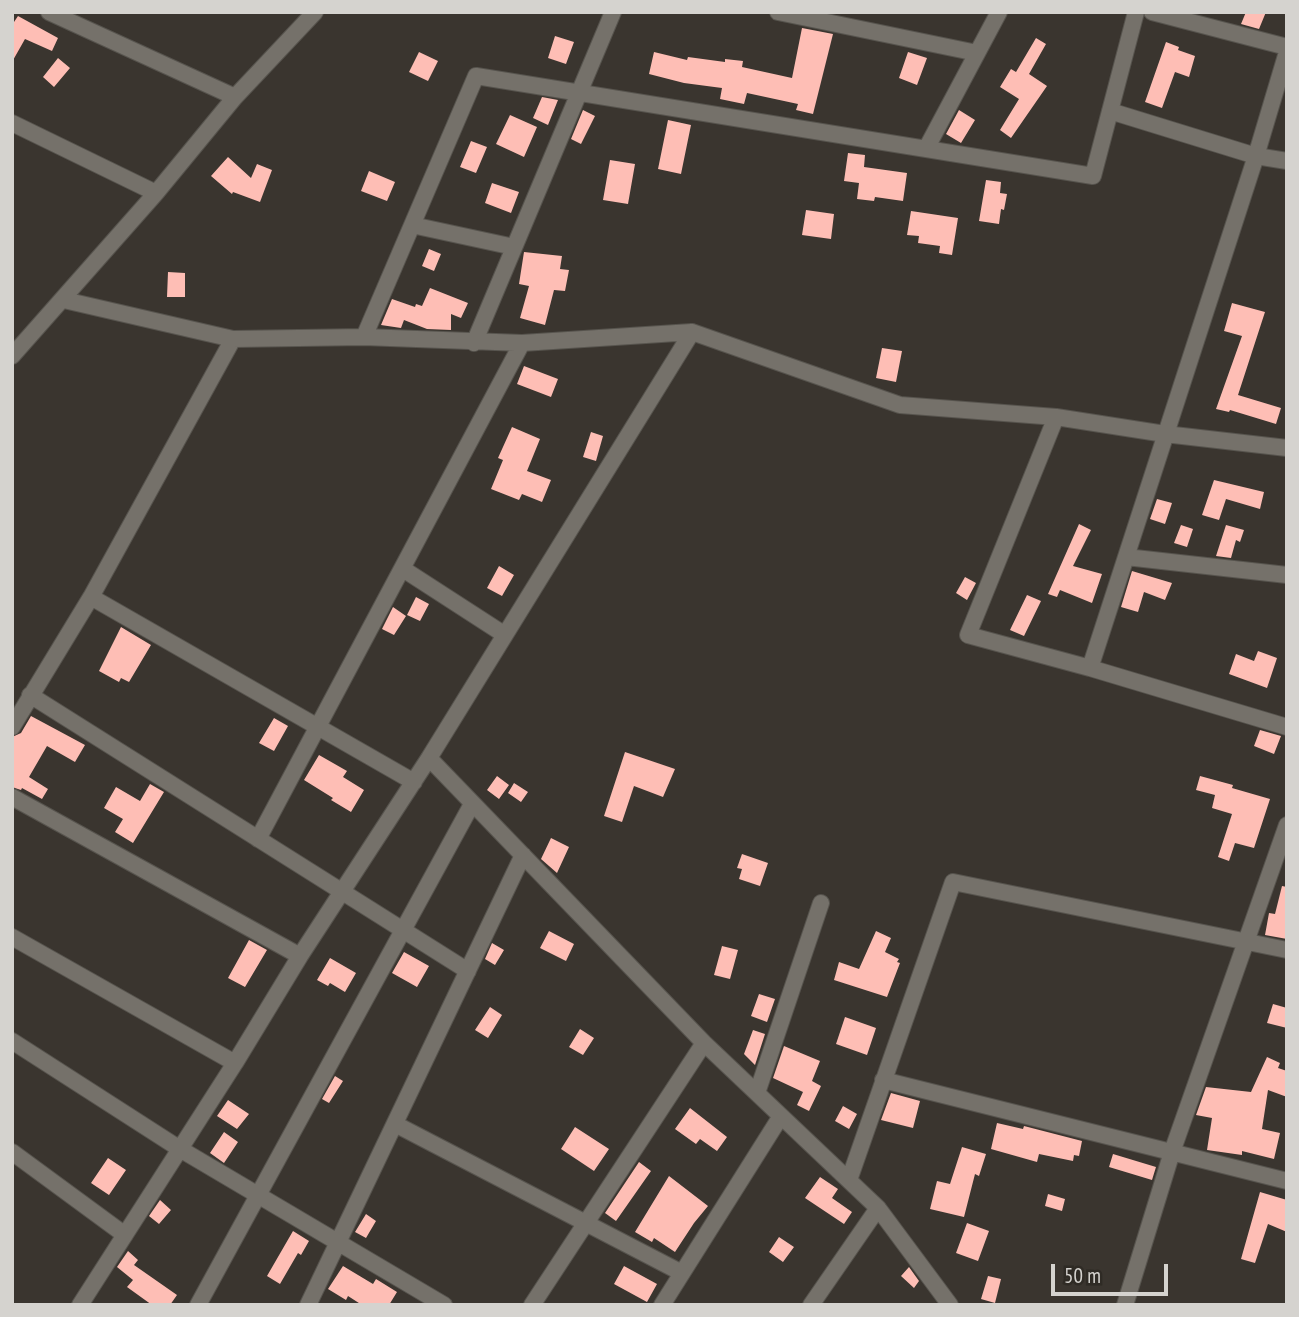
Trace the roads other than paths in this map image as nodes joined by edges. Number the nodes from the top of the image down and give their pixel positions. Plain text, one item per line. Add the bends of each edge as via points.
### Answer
1 (49, 12) edge
2 (315, 12) edge
3 (613, 12) edge
4 (778, 12) edge
5 (999, 12) edge
6 (1136, 12) edge
7 (1153, 12) edge
8 (1287, 49) edge
9 (977, 53) junction
10 (579, 91) junction
11 (235, 97) junction
12 (1110, 111) junction
13 (12, 123) edge
14 (926, 149) junction
15 (1256, 156) junction
16 (1287, 161) edge
17 (156, 193) junction
18 (412, 225) junction
19 (514, 247) junction
20 (64, 300) junction
21 (692, 332) junction
22 (364, 337) junction
23 (233, 339) junction
24 (474, 343) junction
25 (522, 343) junction
26 (12, 356) edge
27 (1056, 417) junction
28 (1165, 434) junction
29 (1287, 448) edge
30 (1126, 557) junction
31 (403, 569) junction
32 (1287, 575) edge
33 (91, 597) junction
34 (505, 635) junction
35 (1090, 668) junction
36 (30, 695) junction
37 (12, 727) edge
38 (318, 727) junction
39 (1287, 727) edge
40 (429, 758) junction
41 (414, 782) junction
42 (12, 797) edge
43 (472, 804) junction
44 (1287, 825) edge
45 (258, 839) junction
46 (523, 855) junction
47 (343, 893) junction
48 (821, 903) dead end
49 (403, 930) junction
50 (12, 937) edge
51 (1245, 942) junction
52 (1287, 950) edge
53 (300, 956) junction
54 (468, 971) junction
55 (12, 1041) edge
56 (704, 1042) junction
57 (234, 1063) junction
58 (883, 1080) junction
59 (757, 1093) junction
60 (781, 1115) junction
61 (395, 1124) junction
62 (180, 1149) junction
63 (12, 1152) edge
64 (1172, 1152) junction
65 (849, 1180) junction
66 (1287, 1181) edge
67 (258, 1195) junction
68 (878, 1208) junction
69 (586, 1223) junction
70 (125, 1235) junction
71 (338, 1242) junction
72 (682, 1273) junction
73 (80, 1305) edge
74 (198, 1305) edge
75 (308, 1305) edge
76 (444, 1305) edge
77 (532, 1305) edge
78 (662, 1305) edge
79 (811, 1305) edge
80 (950, 1305) edge
81 (1125, 1305) edge

1 - 11 street
2 - 11 street
3 - 10 street
4 - 9 street
5 - 9 street
6 - 12 street
7 - 8 street
8 - 15 street
9 - 14 street
10 - 14 street
10 - 18 street via 476,76
10 - 19 street
11 - 17 street
12 - 14 street via 1093,176
12 - 15 street
13 - 17 street
15 - 16 street
15 - 28 street
17 - 20 street
18 - 19 street
18 - 22 street
19 - 24 street
20 - 23 street
20 - 26 street
21 - 25 street
21 - 27 street via 900,405
21 - 34 street
22 - 23 street
22 - 24 street
23 - 33 street
24 - 25 street
25 - 31 street
27 - 28 street
27 - 35 street via 968,635
28 - 29 street
28 - 30 street
30 - 32 street
30 - 35 street
31 - 34 street
31 - 38 street
33 - 36 street
33 - 38 street
34 - 40 street
35 - 39 street
36 - 37 street
36 - 45 street
38 - 41 street
38 - 45 street
40 - 41 street
40 - 43 street
41 - 47 street
42 - 53 street
43 - 46 street
43 - 49 street
44 - 51 street
45 - 47 street
46 - 54 street
46 - 56 street
47 - 49 street
47 - 53 street
48 - 59 street
49 - 54 street
49 - 67 street
50 - 57 street
51 - 52 street
51 - 58 street via 953,882
51 - 64 street
53 - 57 street
54 - 61 street
55 - 62 street
56 - 59 street
56 - 69 street
57 - 62 street
58 - 64 street
58 - 65 street
59 - 60 street
60 - 65 street
60 - 72 street
61 - 69 street
61 - 71 street
62 - 67 street
62 - 70 street
63 - 70 street
64 - 66 street
64 - 81 street
65 - 68 street
67 - 71 street
67 - 74 street
68 - 79 street
68 - 80 street
69 - 72 street
69 - 77 street
70 - 73 street
71 - 75 street
71 - 76 street
72 - 78 street

